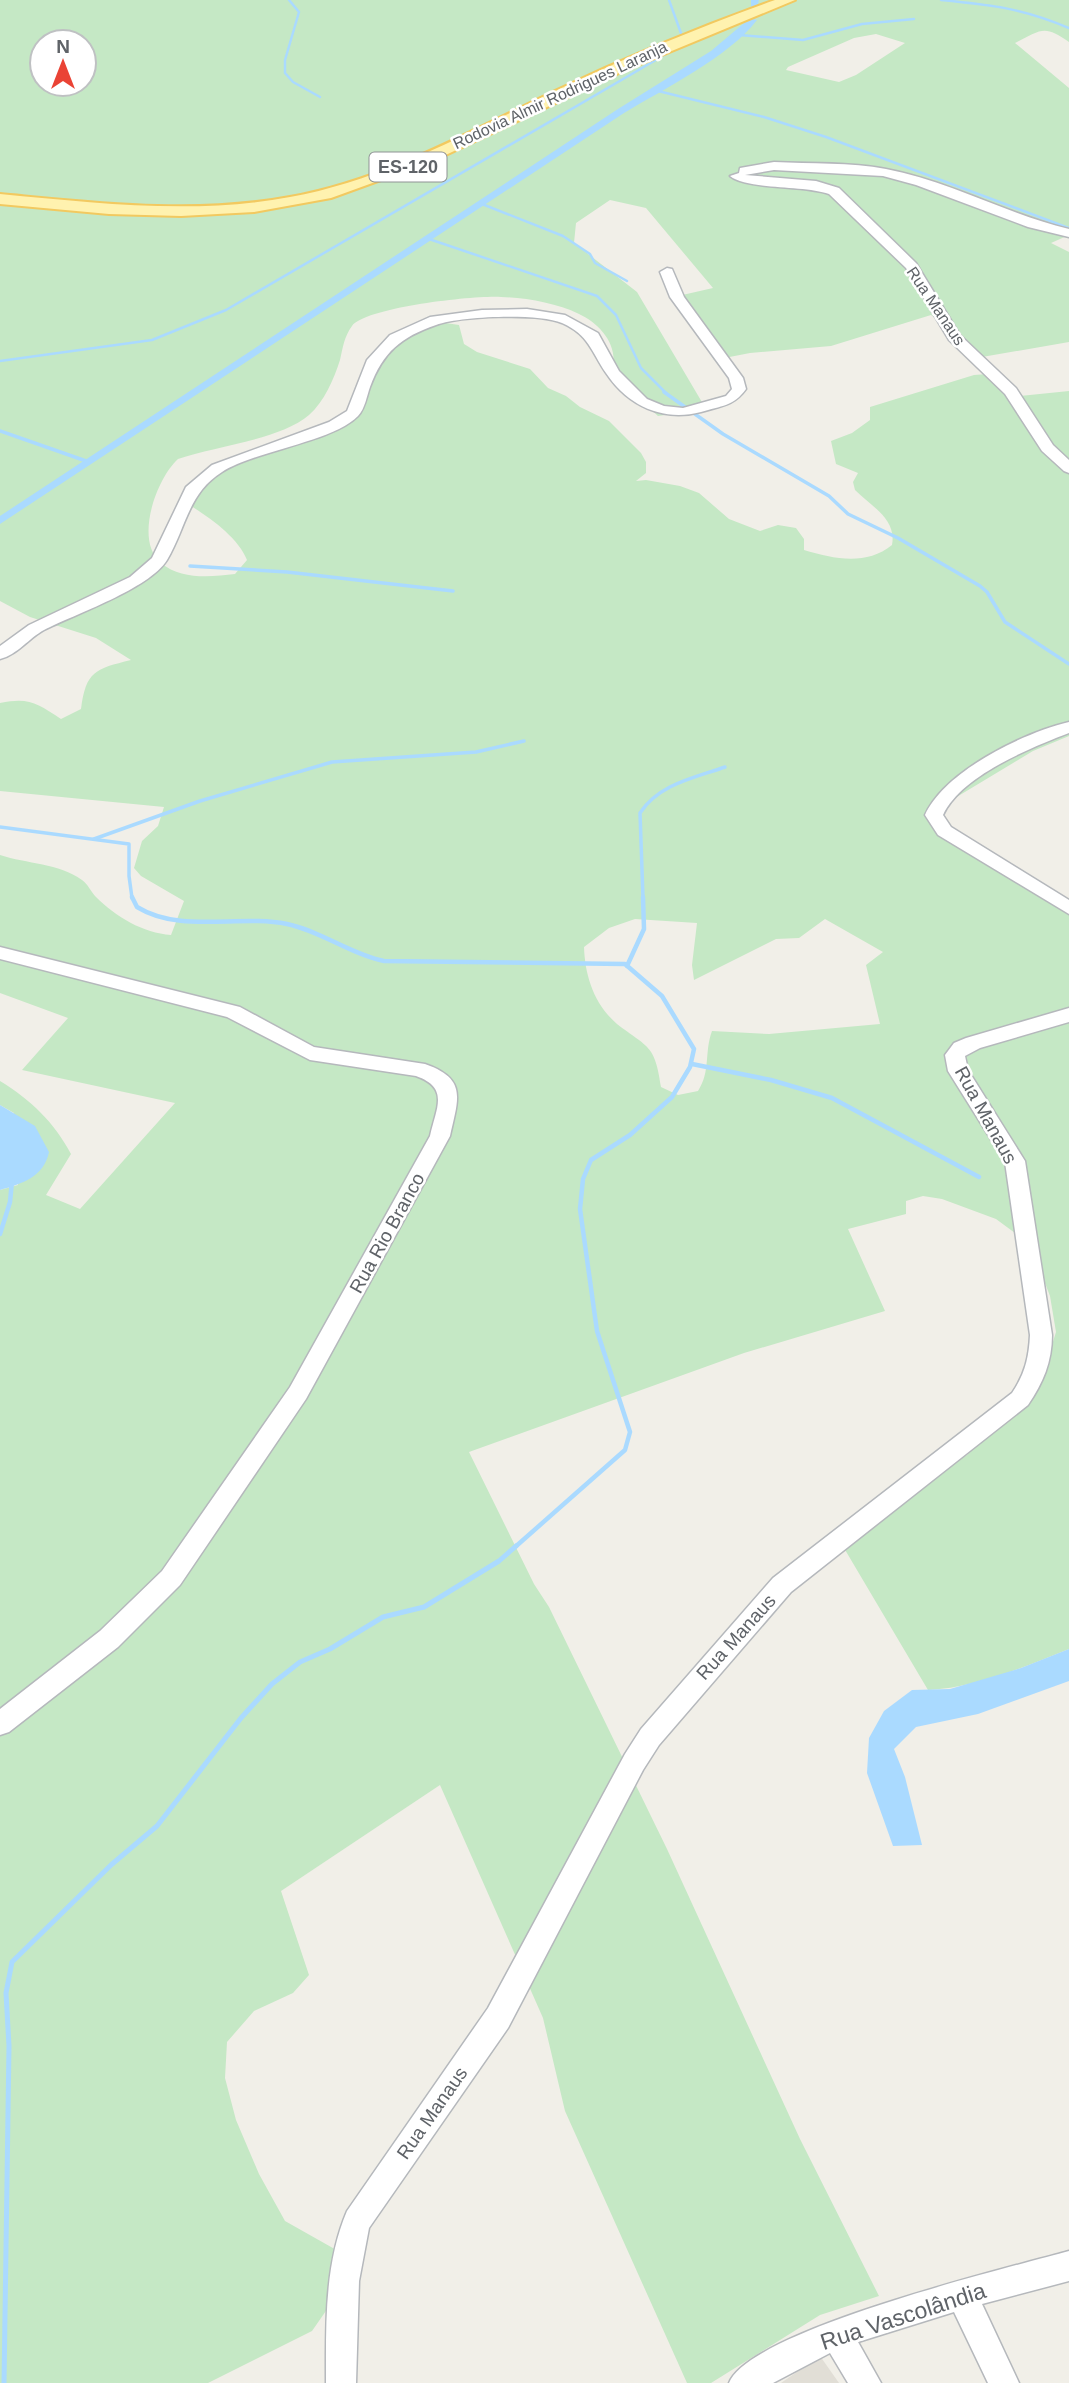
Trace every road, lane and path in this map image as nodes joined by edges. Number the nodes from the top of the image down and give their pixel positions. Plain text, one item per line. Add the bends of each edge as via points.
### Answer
1 (788, 0) edge
2 (0, 199) edge
3 (1069, 233) edge
4 (667, 272) dead end
5 (1069, 468) edge
6 (0, 654) edge
7 (1069, 727) edge
8 (1069, 908) edge
9 (0, 953) edge
10 (1069, 1015) edge
11 (0, 1724) edge
12 (1069, 2266) edge
13 (963, 2297) junction
14 (836, 2335) junction
15 (341, 2383) edge
16 (744, 2383) edge
17 (866, 2383) edge
18 (1004, 2383) edge

1 - 2 main road, Rodovia Almir Rodrigues Laranja / ES-120 via 661,47 397,172 327,194 271,206 180,212
3 - 5 street, Rua Manaus via 884,172 774,166 741,171 737,176 834,191 911,266 954,337 1011,391 1047,447
4 - 6 street via 677,297 736,377 739,389 731,399 683,412 642,402 613,373 593,336 565,319 527,313 435,320 395,338 372,362 353,413 334,425 217,468 191,490 159,560 136,580 34,628
7 - 8 street via 982,768 942,797 934,815 944,831
9 - 11 street, Rua Rio Branco via 233,1012 310,1053 418,1069 435,1075 446,1085 449,1096 440,1136 298,1393 171,1578 109,1639
10 - 15 street, Rua Manaus via 973,1043 955,1055 958,1071 1015,1161 1041,1335 1041,1360 1034,1380 1020,1399 782,1585 650,1737 498,2018 357,2221 346,2251
12 - 13 street, Rua Vascolândia
13 - 14 street, Rua Vascolândia
13 - 18 street
14 - 16 street, Rua Vascolândia via 787,2356
14 - 17 street

